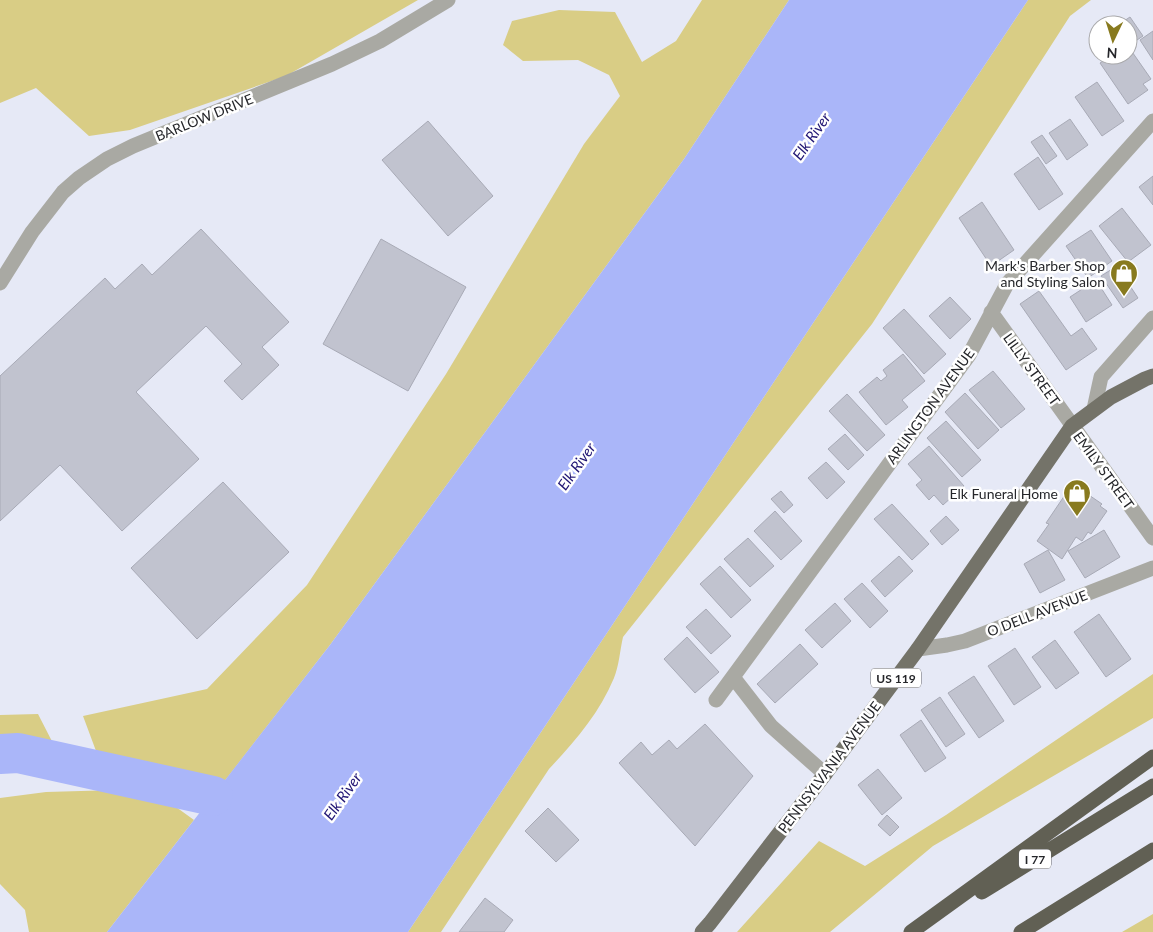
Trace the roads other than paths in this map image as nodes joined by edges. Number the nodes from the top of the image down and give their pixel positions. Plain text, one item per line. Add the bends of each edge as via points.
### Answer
1 (448, 0) edge
2 (1153, 121) edge
3 (0, 283) edge
4 (991, 312) junction
5 (1153, 318) edge
6 (1153, 376) edge
7 (1094, 409) junction
8 (1072, 426) junction
9 (1153, 538) edge
10 (1153, 568) edge
11 (918, 649) junction
12 (733, 677) junction
13 (716, 700) dead end
14 (1153, 757) edge
15 (825, 774) junction
16 (1153, 786) edge
17 (1153, 850) edge
18 (702, 932) edge
19 (911, 932) edge
20 (917, 932) edge
21 (1022, 932) edge

1 - 3 street, BARLOW DRIVE via 380,41 332,64 106,159 63,192 32,232
2 - 4 street, ARLINGTON AVENUE via 1007,284
4 - 8 street, LILLY STREET
4 - 12 street, ARLINGTON AVENUE via 969,355
5 - 7 street via 1101,377
6 - 7 main road, US 119
7 - 8 main road, US 119
8 - 9 street, EMILY STREET
8 - 11 main road, PENNSYLVANIA AVENUE / US 119
10 - 11 street, O DELL AVENUE via 965,641
11 - 15 main road, PENNSYLVANIA AVENUE / US 119
12 - 13 street, ARLINGTON AVENUE
12 - 15 street via 771,726
14 - 19 highway
15 - 18 main road, PENNSYLVANIA AVENUE / US 119
16 - 20 highway, I 77
17 - 21 highway

